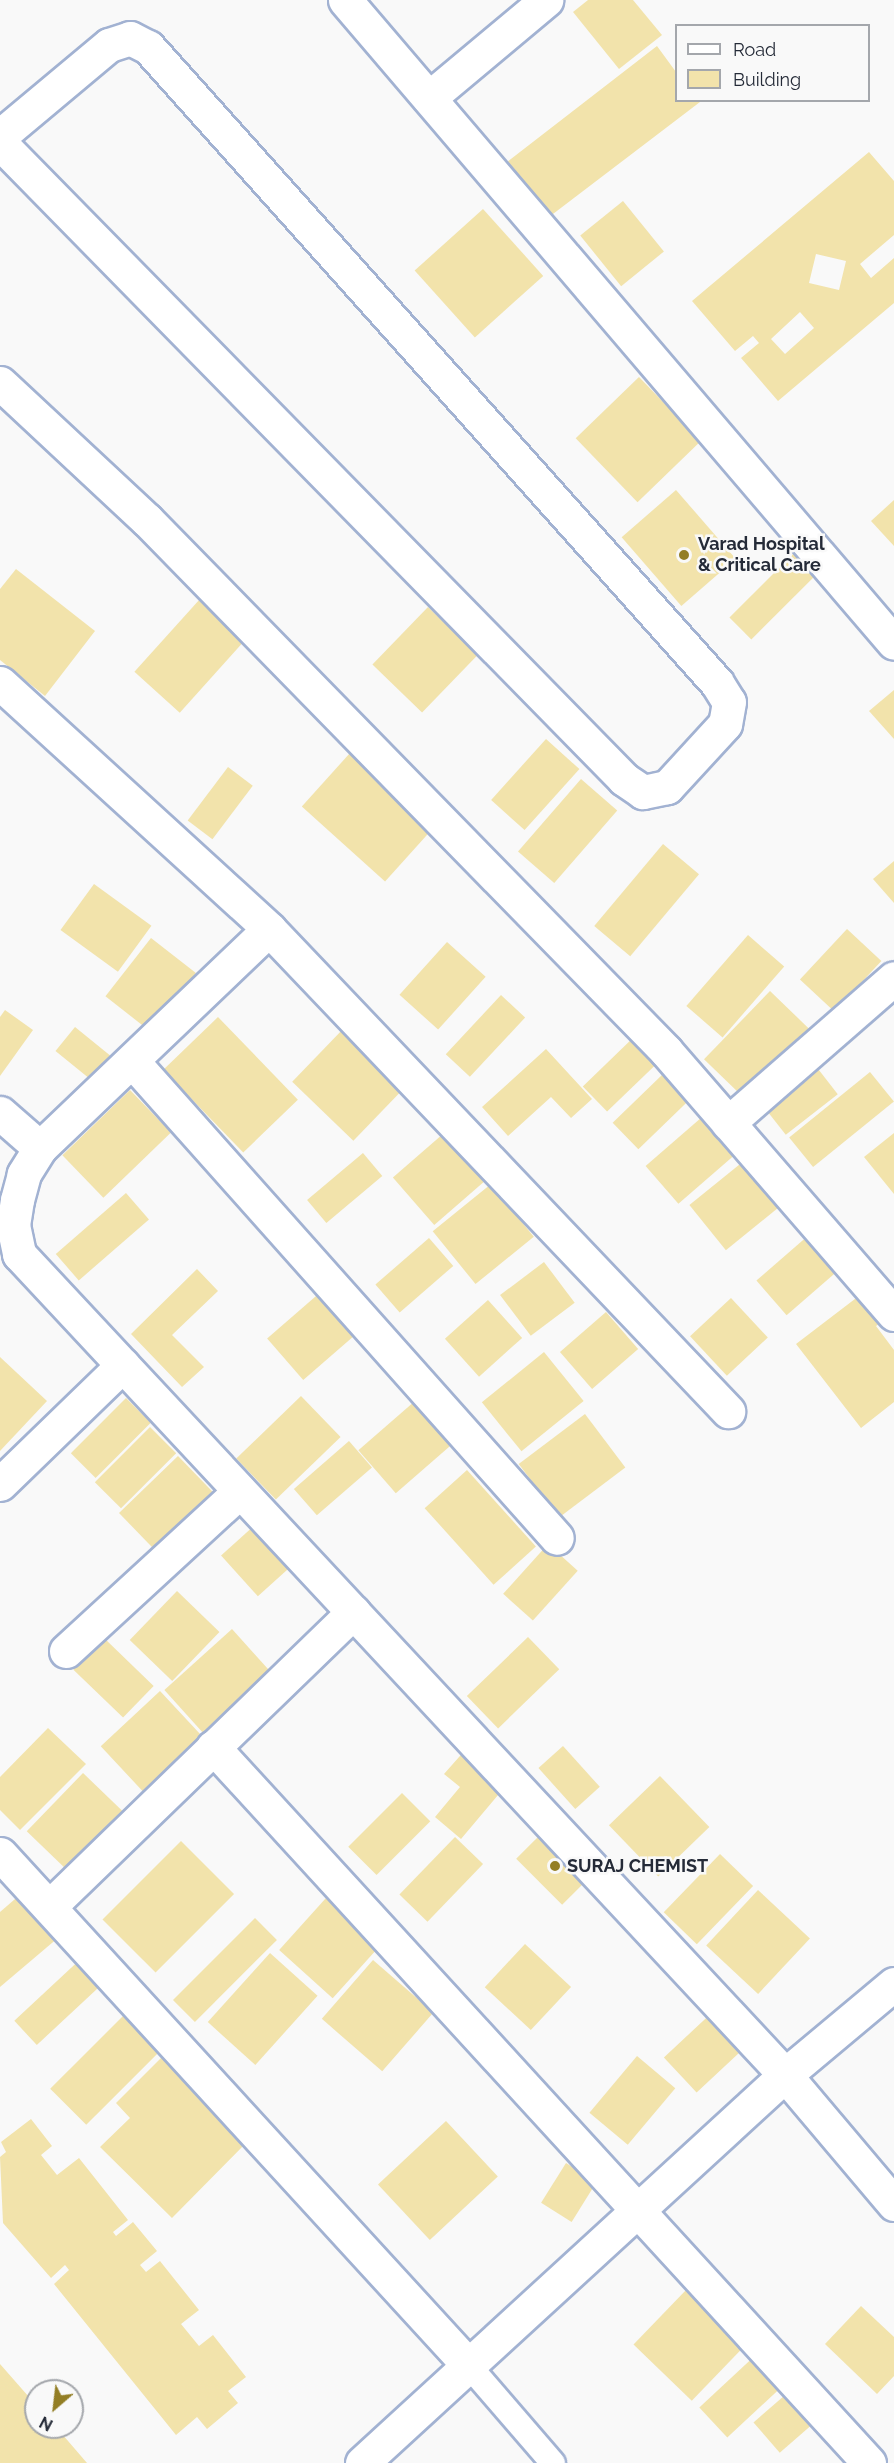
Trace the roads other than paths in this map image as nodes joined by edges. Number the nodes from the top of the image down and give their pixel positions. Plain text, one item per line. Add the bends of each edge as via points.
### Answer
1 (345, 0) edge
2 (546, 0) edge
3 (429, 98) junction
4 (0, 136) edge
5 (0, 143) edge
6 (0, 383) edge
7 (894, 643) edge
8 (0, 682) edge
9 (269, 929) junction
10 (894, 978) edge
11 (133, 1062) junction
12 (0, 1113) edge
13 (728, 1123) junction
14 (40, 1148) junction
15 (894, 1314) edge
16 (123, 1365) junction
17 (728, 1411) dead end
18 (0, 1484) edge
19 (240, 1491) junction
20 (557, 1538) dead end
21 (353, 1612) junction
22 (66, 1651) dead end
23 (213, 1747) junction
24 (0, 1854) edge
25 (49, 1907) junction
26 (894, 1984) edge
27 (785, 2075) junction
28 (894, 2204) edge
29 (639, 2212) junction
30 (470, 2367) junction
31 (362, 2463) edge
32 (553, 2463) edge
33 (869, 2463) edge

1 - 3 street
2 - 3 street
3 - 7 street
4 - 5 street via 109,45 130,38 148,47 717,683 729,702 725,724 667,786 643,792 624,779
6 - 13 street via 147,520 666,1051
8 - 9 street
9 - 11 street
9 - 17 street
10 - 13 street
11 - 14 street
11 - 20 street
12 - 14 street
13 - 15 street
14 - 16 street via 24,1174 16,1200 13,1225 19,1254
16 - 18 street
16 - 19 street
19 - 21 street
19 - 22 street
21 - 23 street
21 - 27 street
23 - 25 street
23 - 29 street
24 - 25 street
25 - 30 street
26 - 27 street
27 - 28 street
27 - 29 street
29 - 30 street
29 - 33 street
30 - 31 street
30 - 32 lane

